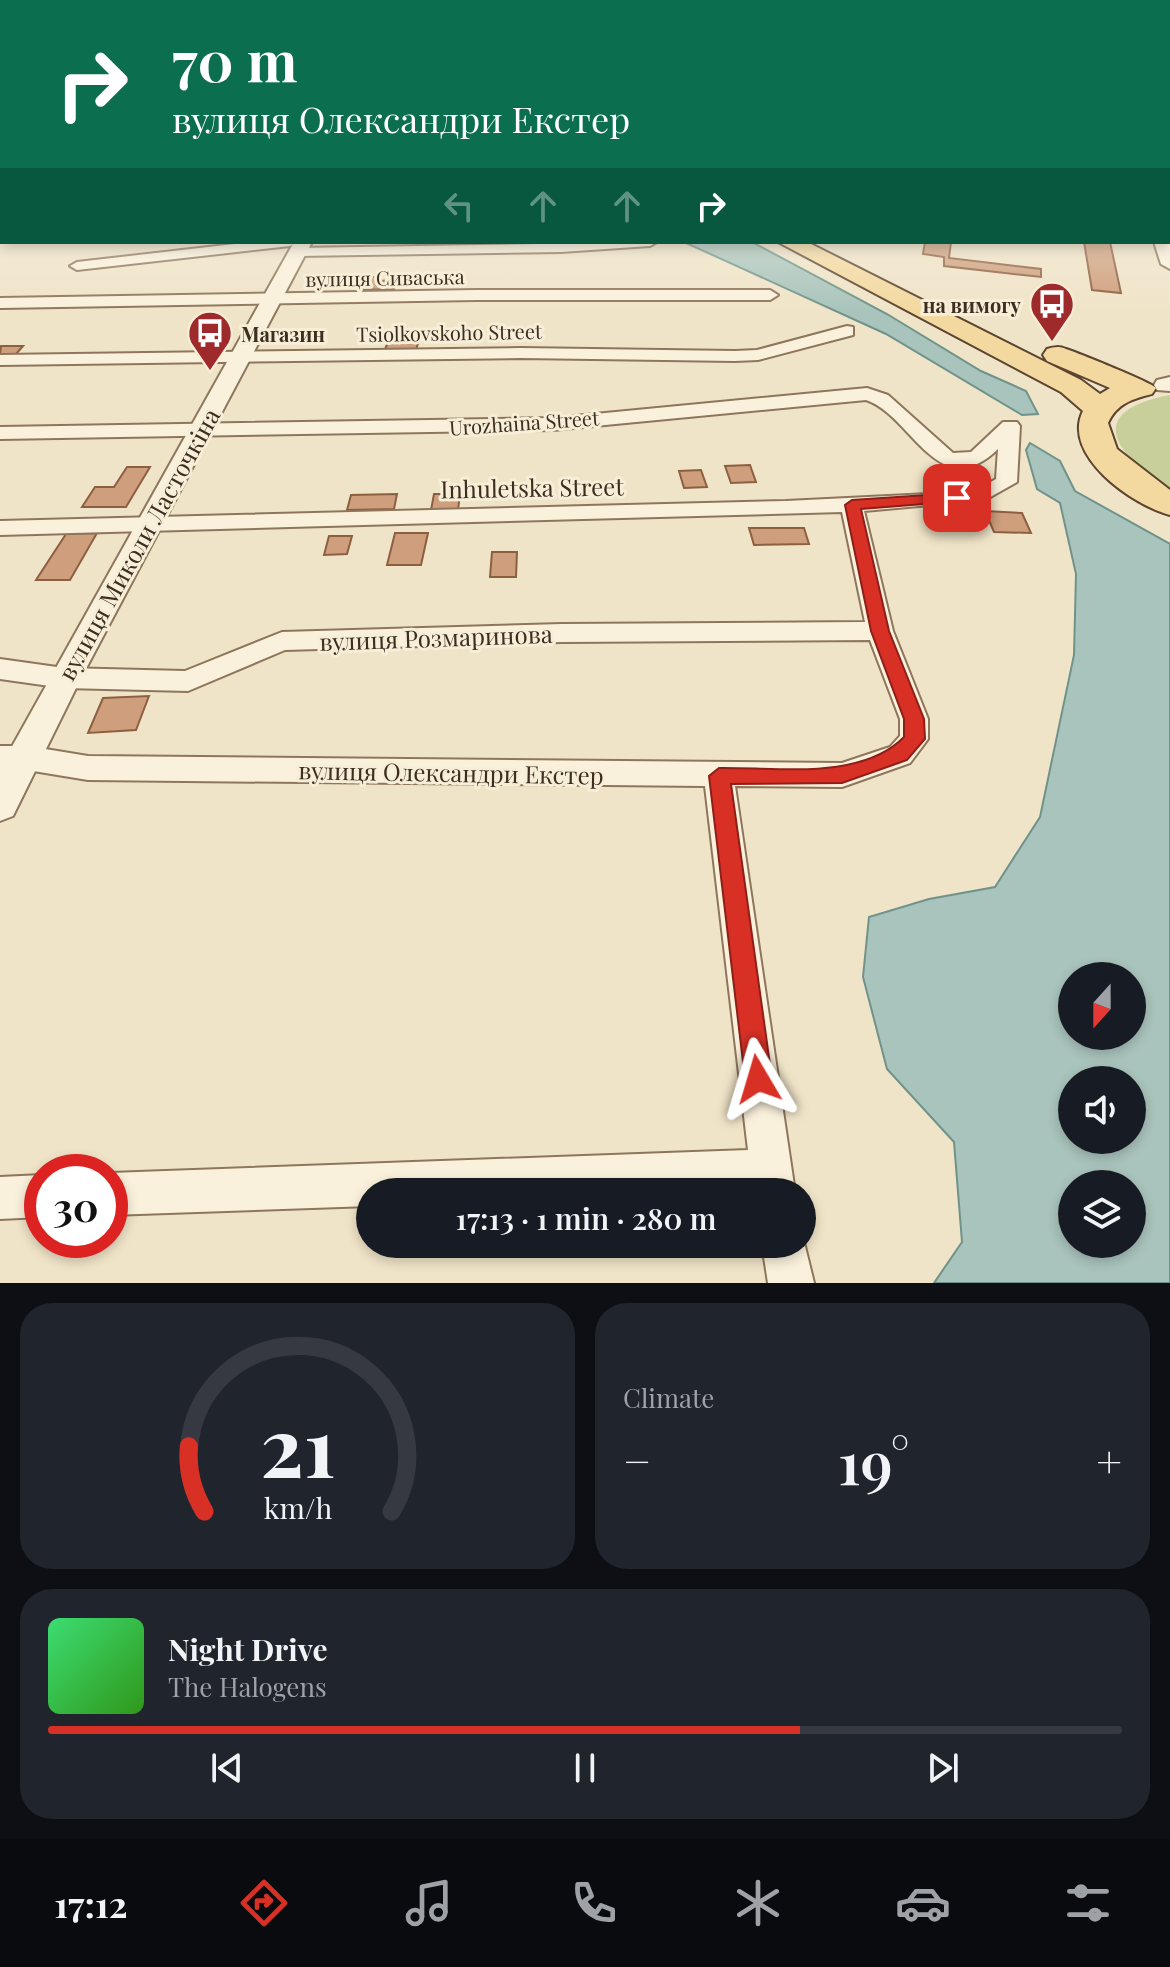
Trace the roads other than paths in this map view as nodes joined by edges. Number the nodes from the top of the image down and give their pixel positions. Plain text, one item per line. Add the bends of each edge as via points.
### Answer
1 (153, 244) edge
2 (620, 244) edge
3 (793, 244) edge
4 (828, 244) edge
5 (1164, 244) edge
6 (297, 245) edge
7 (142, 259) junction
8 (1170, 264) edge
9 (77, 266) dead end
10 (770, 295) dead end
11 (270, 298) junction
12 (104, 301) junction
13 (0, 303) edge
14 (847, 331) dead end
15 (238, 357) junction
16 (0, 360) edge
17 (1162, 385) edge
18 (1099, 408) junction
19 (1010, 426) joint
20 (201, 430) junction
21 (0, 433) edge
22 (1170, 504) edge
23 (852, 505) junction
24 (148, 523) junction
25 (0, 528) edge
26 (880, 631) junction
27 (0, 669) edge
28 (64, 678) junction
29 (13, 758) edge
30 (719, 776) junction
31 (0, 805) edge
32 (772, 1178) edge
33 (356, 1189) edge
34 (128, 1194) edge
35 (24, 1197) edge
36 (0, 1198) edge
37 (787, 1258) edge
38 (791, 1283) edge

1 - 7 street
2 - 6 street
3 - 18 main road via 1071,386
4 - 17 main road via 1101,376
5 - 8 street
6 - 7 street
6 - 11 street, вулиця Миколи Ласточкіна
7 - 9 street
7 - 12 street
10 - 11 street, вулиця Сиваська
11 - 12 street, вулиця Сиваська
11 - 15 street, вулиця Миколи Ласточкіна
12 - 13 street, вулиця Сиваська
14 - 15 street, Tsiolkovskoho Street via 758,355 735,356
15 - 16 street, Tsiolkovskoho Street
15 - 20 street, вулиця Миколи Ласточкіна
17 - 18 main road via 1123,393
18 - 22 main road via 1092,422 1103,455
19 - 20 street, Urozhaina Street via 977,457 945,458 884,397 867,394 553,424
19 - 23 street, Inhuletska Street via 1006,482 985,494
20 - 21 street, Urozhaina Street
20 - 24 street, вулиця Миколи Ласточкіна
23 - 24 street, Inhuletska Street
23 - 26 street
24 - 25 street, Inhuletska Street
24 - 28 street, вулиця Миколи Ласточкіна
26 - 28 street, вулиця Розмаринова via 282,641 188,681
26 - 30 street, вулиця Олександри Екстер via 914,719 914,739 900,755 842,775
27 - 28 street, вулиця Розмаринова
28 - 29 street, вулиця Миколи Ласточкіна
29 - 30 street, вулиця Олександри Екстер via 88,768
29 - 31 street, вулиця Миколи Ласточкіна
30 - 32 street
33 - 34 street
35 - 36 street
37 - 38 street

